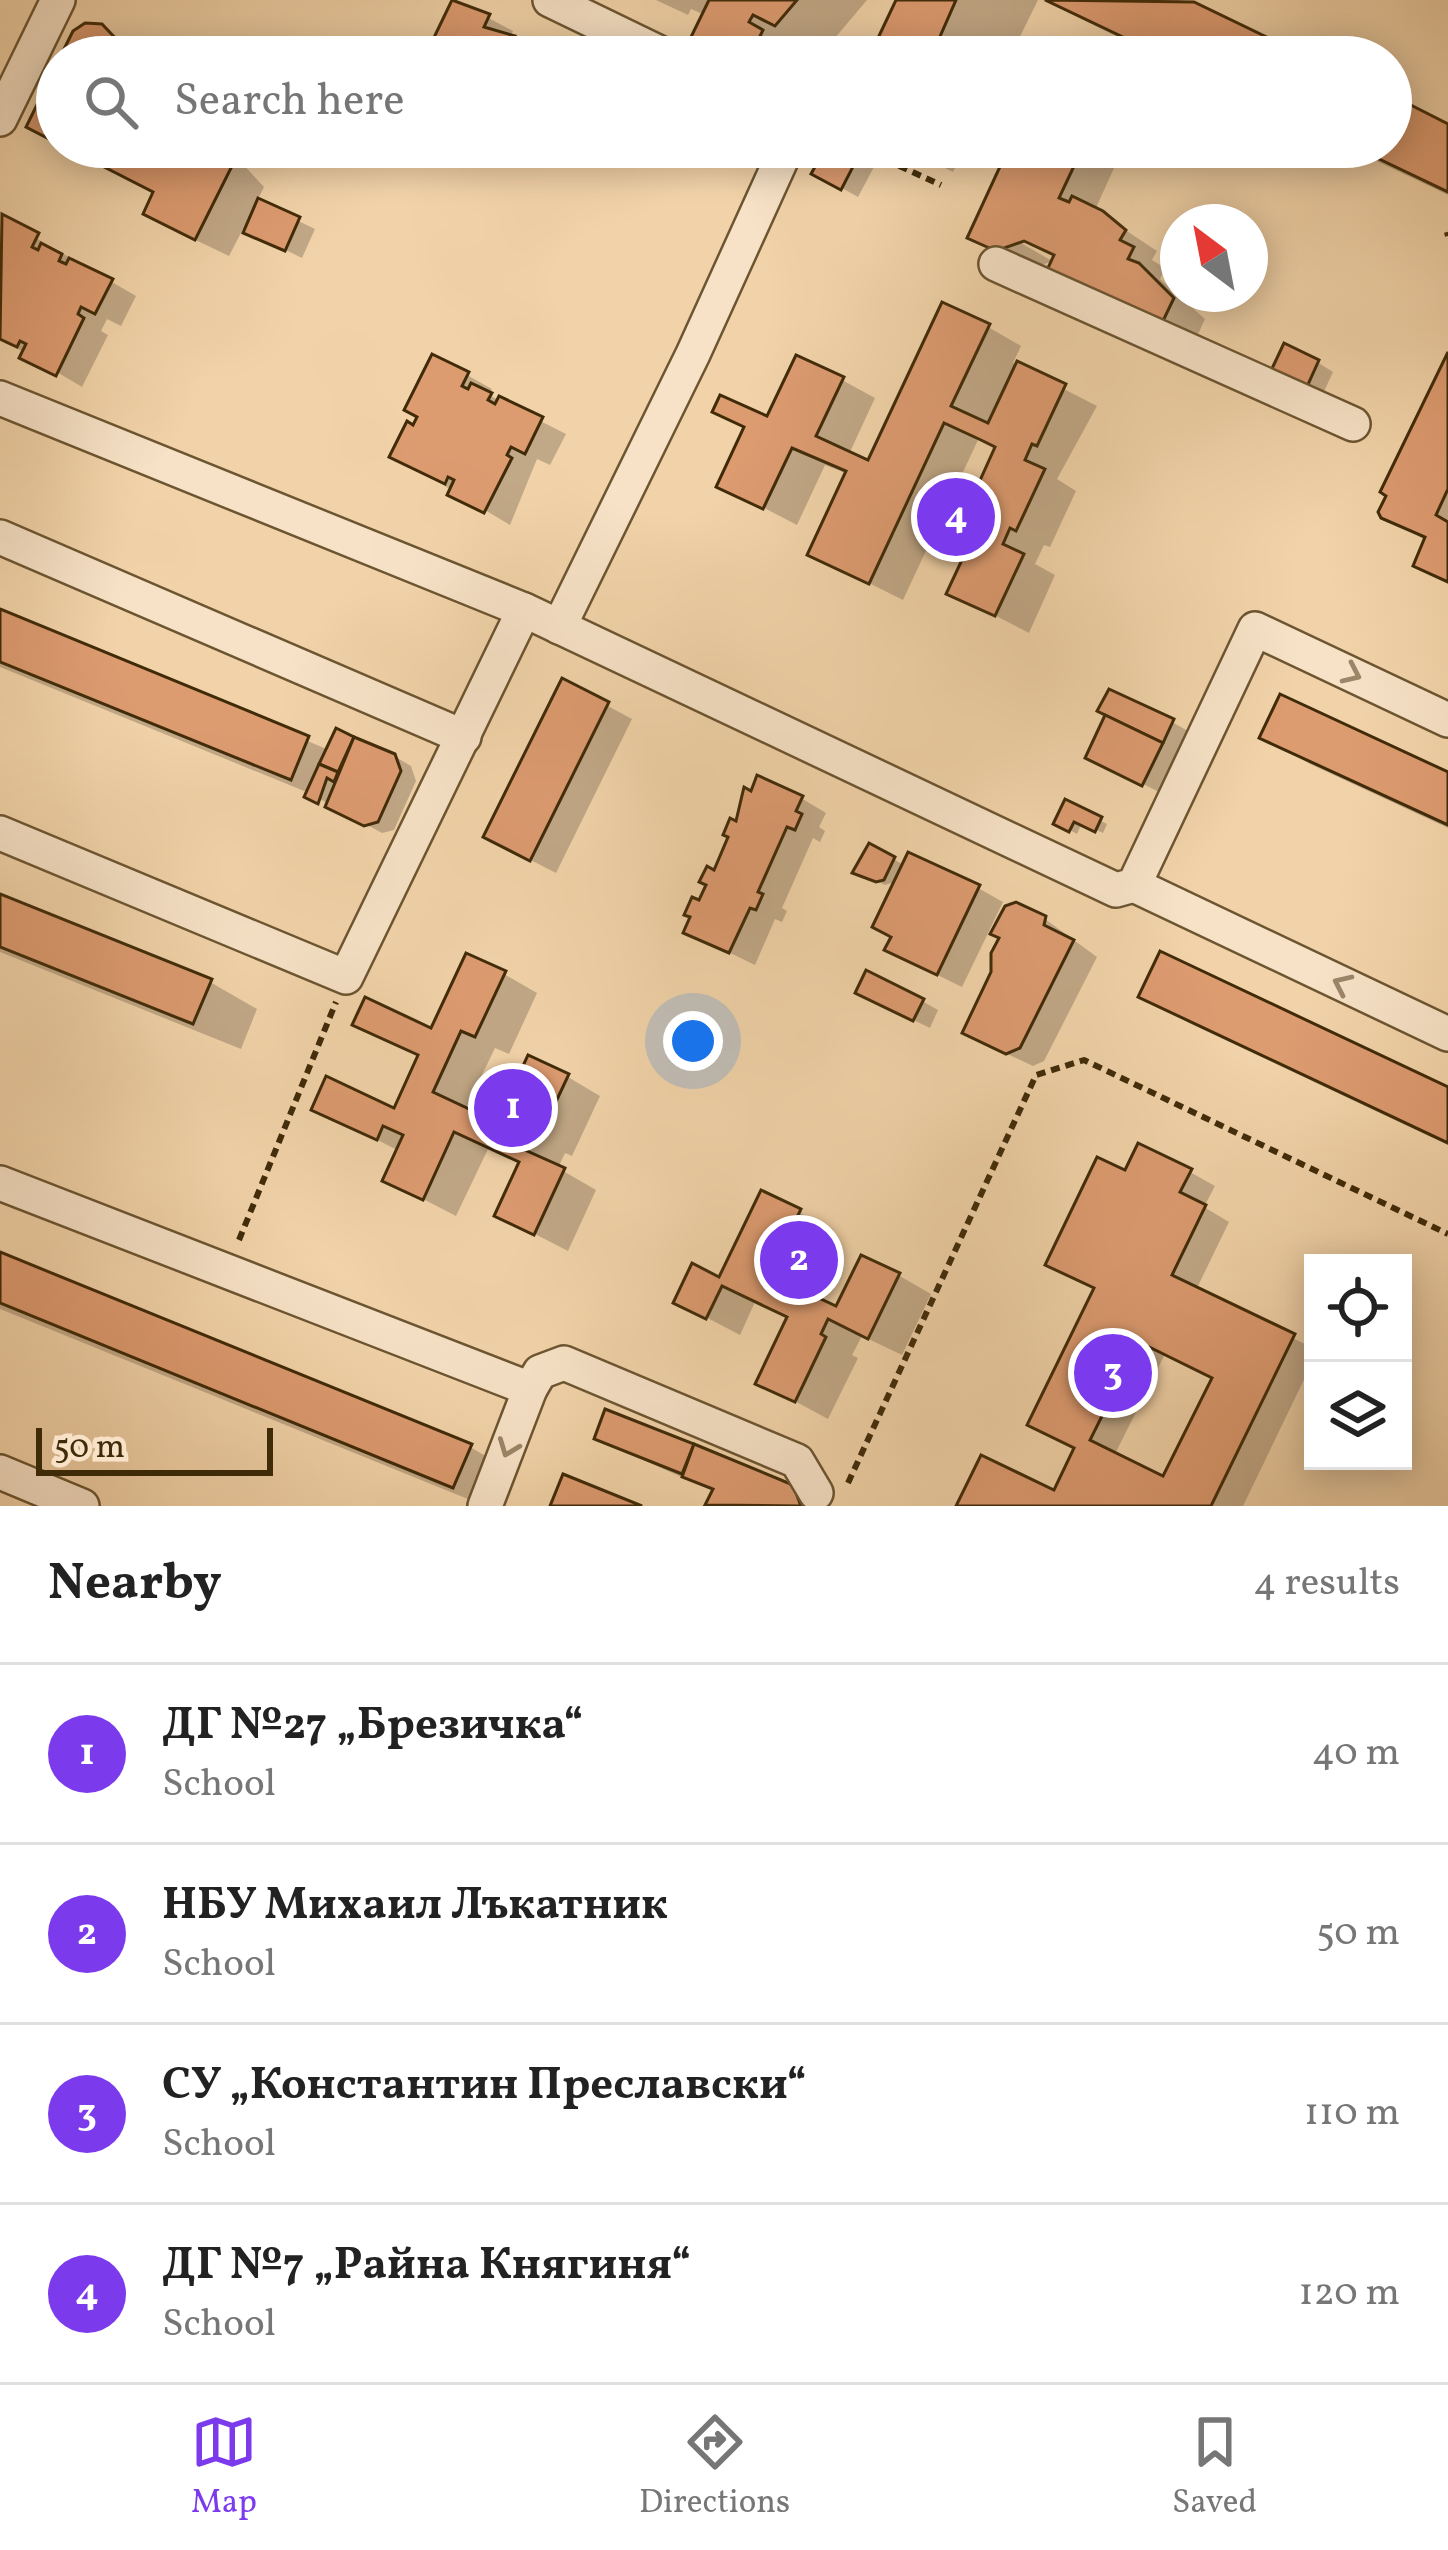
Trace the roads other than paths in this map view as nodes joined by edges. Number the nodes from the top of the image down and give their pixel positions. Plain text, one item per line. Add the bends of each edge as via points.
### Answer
1 (58, 0) edge
2 (550, 0) edge
3 (40, 36) edge
4 (625, 36) edge
5 (36, 45) edge
6 (0, 119) edge
7 (777, 168) edge
8 (996, 264) dead end
9 (0, 398) edge
10 (1353, 424) dead end
11 (0, 536) edge
12 (524, 610) junction
13 (559, 627) junction
14 (1448, 720) edge
15 (464, 737) junction
16 (0, 833) edge
17 (1134, 885) junction
18 (1448, 1034) edge
19 (0, 1183) edge
20 (530, 1389) junction
21 (0, 1472) edge
22 (816, 1493) road end
23 (82, 1506) edge
24 (485, 1506) edge

1 - 3 street
2 - 4 street
5 - 6 street
7 - 13 street
8 - 10 street
9 - 12 street
11 - 15 street
12 - 13 street
12 - 15 street
13 - 17 street via 1116,890
17 -> 14 street via 1255,629
15 - 16 street via 346,977
18 -> 17 street
19 - 20 street
20 - 22 street via 541,1372 564,1363 796,1462
20 -> 24 street
21 - 23 street

